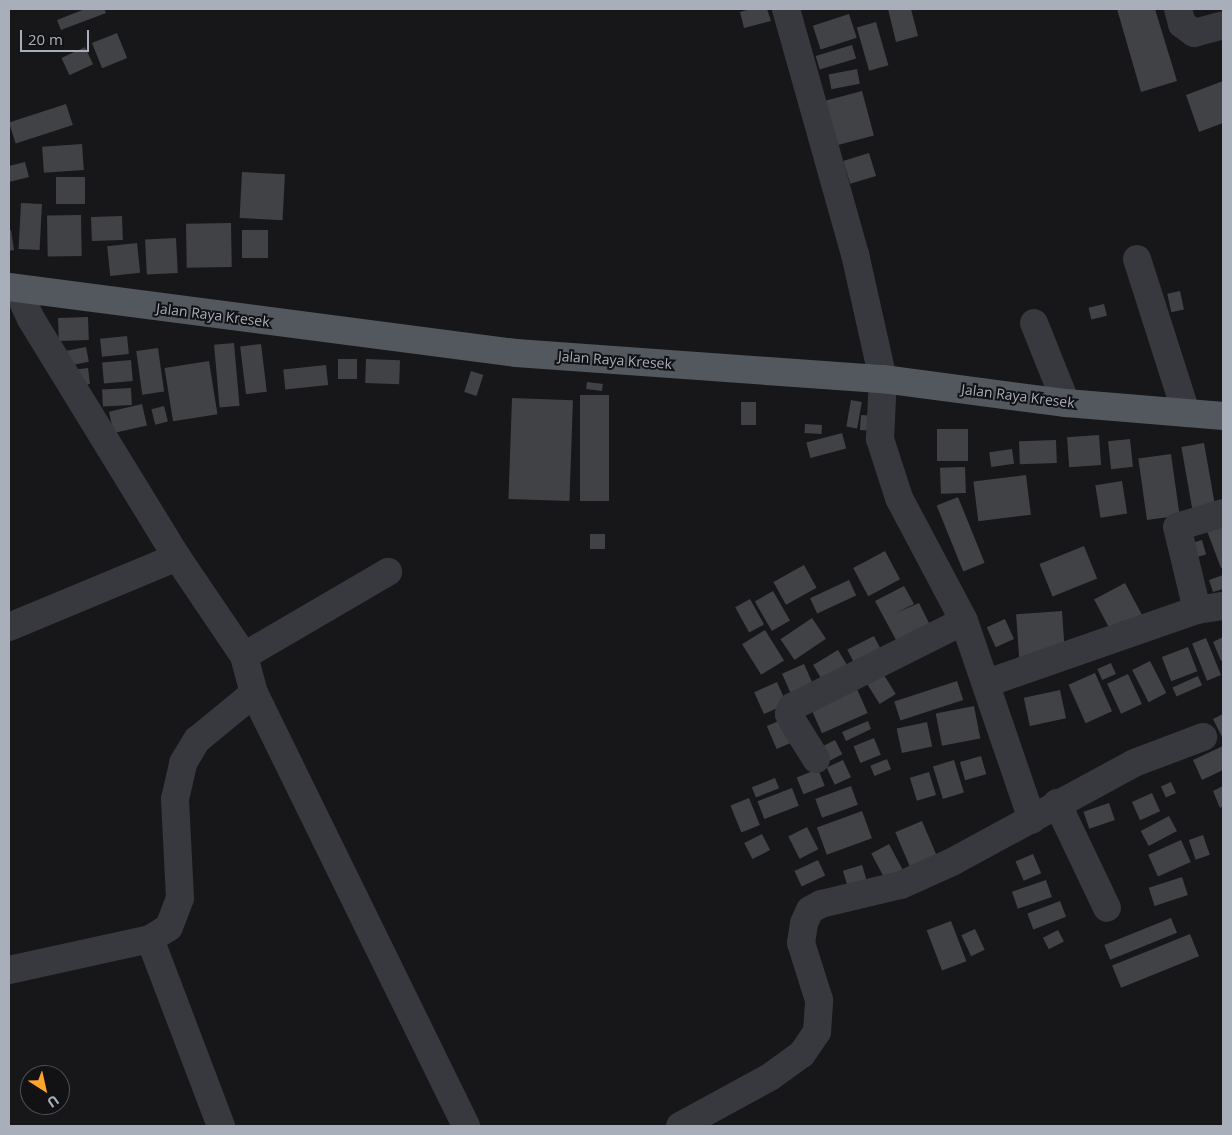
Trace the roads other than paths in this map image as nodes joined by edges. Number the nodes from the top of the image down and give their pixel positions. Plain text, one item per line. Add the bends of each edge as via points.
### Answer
1 (786, 9) edge
2 (1178, 9) edge
3 (1223, 25) edge
4 (1136, 259) dead end
5 (13, 288) edge
6 (1034, 322) dead end
7 (884, 379) junction
8 (1066, 403) junction
9 (1186, 413) junction
10 (1223, 416) edge
11 (1223, 513) edge
12 (178, 557) junction
13 (388, 572) dead end
14 (1210, 608) edge
15 (964, 621) junction
16 (9, 627) edge
17 (244, 656) junction
18 (987, 683) junction
19 (254, 693) junction
20 (1203, 737) dead end
21 (816, 759) dead end
22 (1057, 803) junction
23 (1032, 820) junction
24 (1107, 908) dead end
25 (150, 939) junction
26 (9, 970) edge
27 (221, 1126) edge
28 (466, 1126) edge
29 (680, 1126) edge

1 - 7 street via 855,254
2 - 3 street via 1182,24 1194,33
4 - 9 street
5 - 7 main road, Jalan Raya Kresek via 516,353
5 - 12 street
6 - 8 street
7 - 8 main road, Jalan Raya Kresek
7 - 15 street via 880,439 899,498
8 - 9 main road, Jalan Raya Kresek
9 - 10 main road, Jalan Raya Kresek
11 - 14 street via 1177,527
12 - 16 street
12 - 17 street
13 - 17 street
14 - 18 street
15 - 18 street
15 - 21 street via 792,707 793,722
17 - 19 street
18 - 23 street
19 - 25 street via 197,740 182,763 175,798 180,898 169,927
19 - 28 street
20 - 22 street via 1134,763
22 - 23 street
22 - 24 street
23 - 29 street via 901,885 821,904 810,910 801,943 818,1000 817,1032 802,1054 770,1077
25 - 26 street
25 - 27 street

